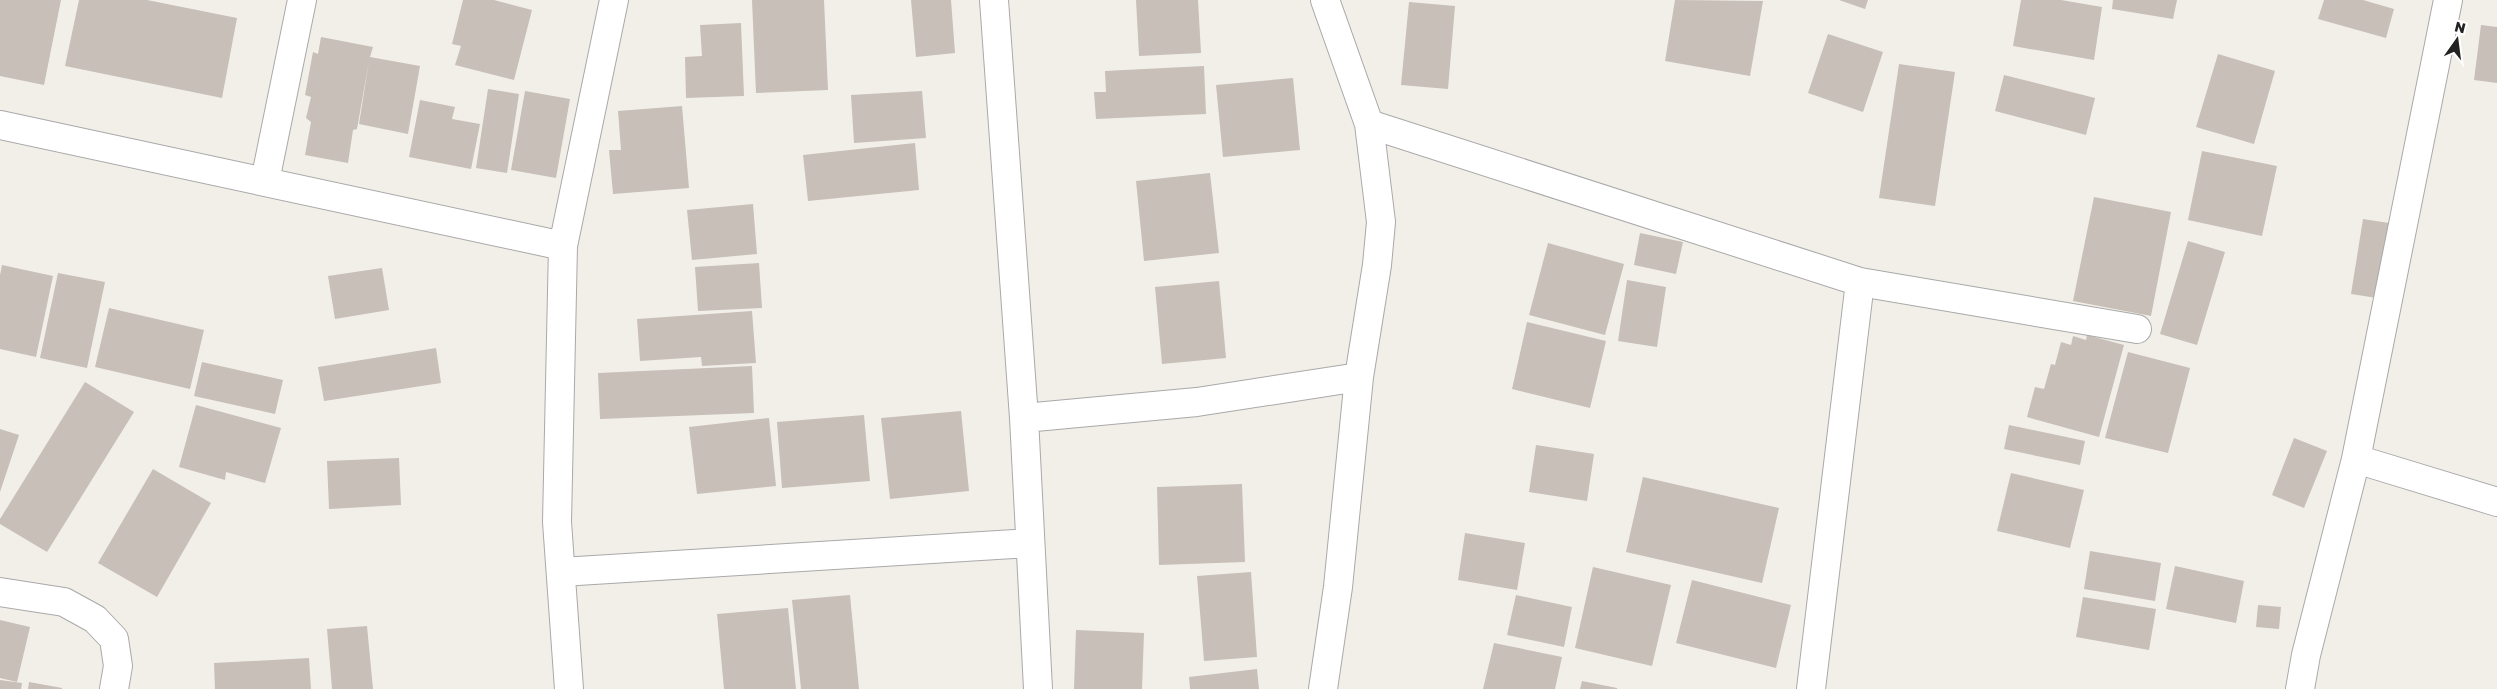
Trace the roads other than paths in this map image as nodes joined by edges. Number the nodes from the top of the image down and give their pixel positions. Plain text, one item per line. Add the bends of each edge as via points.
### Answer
1 (302, 0) edge
2 (614, 0) edge
3 (994, 0) edge
4 (1325, 0) edge
5 (2448, 0) edge
6 (1370, 124) junction
7 (0, 125) edge
8 (265, 181) junction
9 (563, 246) junction
10 (1860, 282) junction
11 (2137, 329) dead end
12 (1359, 377) junction
13 (1024, 418) junction
14 (2356, 460) junction
15 (2497, 502) edge
16 (1030, 543) junction
17 (561, 572) junction
18 (0, 592) edge
19 (114, 689) edge
20 (568, 689) edge
21 (1038, 689) edge
22 (1323, 689) edge
23 (1811, 689) edge
24 (2300, 689) edge

1 - 8 street
2 - 9 street
3 - 13 street
4 - 6 street
5 - 14 street
6 - 10 street
6 - 12 street via 1381,222
7 - 8 street
8 - 9 street
9 - 17 street via 557,522
10 - 11 street
10 - 23 street
12 - 13 street via 1197,402
12 - 22 street via 1338,587
13 - 16 street
14 - 15 street
14 - 24 street
16 - 17 street
16 - 21 street
17 - 20 street
18 - 19 street via 64,602 95,619 114,639 118,666

